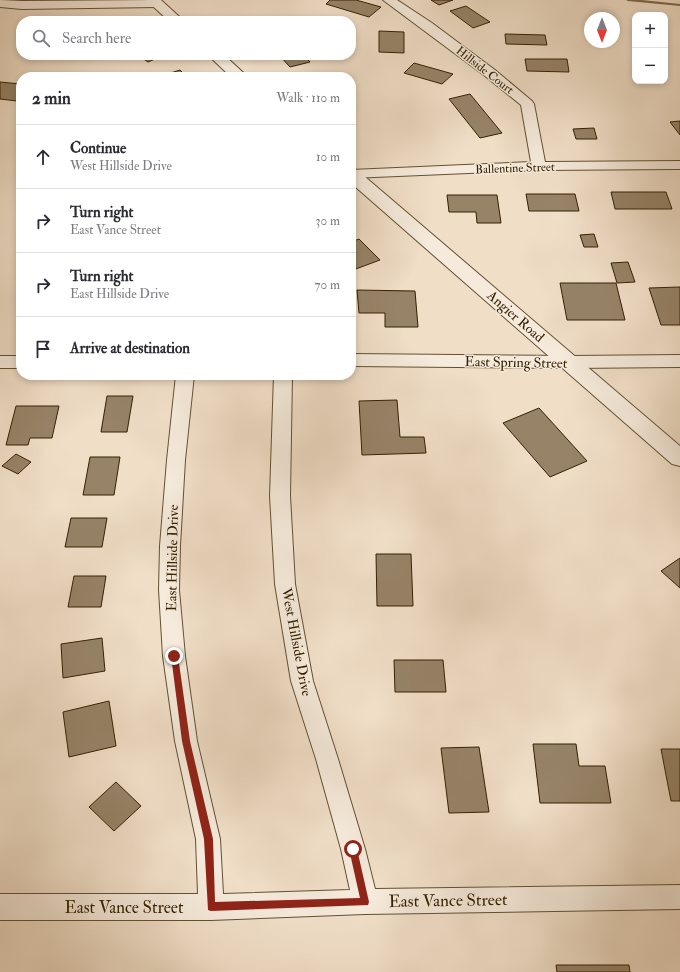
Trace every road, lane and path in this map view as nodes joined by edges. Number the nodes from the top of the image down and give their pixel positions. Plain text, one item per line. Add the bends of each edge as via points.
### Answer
1 (389, 0) edge
2 (155, 2) edge
3 (0, 3) edge
4 (171, 16) edge
5 (221, 60) edge
6 (234, 72) edge
7 (680, 165) edge
8 (539, 166) junction
9 (356, 174) edge
10 (356, 178) edge
11 (356, 360) edge
12 (680, 361) edge
13 (0, 362) edge
14 (16, 362) edge
15 (570, 362) junction
16 (185, 380) edge
17 (283, 380) edge
18 (680, 458) edge
19 (680, 897) edge
20 (365, 902) junction
21 (0, 907) edge
22 (211, 907) junction

1 - 8 street, Hillside Court via 490,72 527,104
2 - 3 street via 72,5
2 - 4 street
5 - 6 street
7 - 8 street, Ballentine Street
8 - 9 street, Ballentine Street
10 - 15 street, Angier Road
11 - 15 street, East Spring Street
12 - 15 street, East Spring Street
13 - 14 street
15 - 18 street, Angier Road
16 - 22 street, East Hillside Drive via 175,476 169,590 174,656 186,741 208,839
17 - 20 street, West Hillside Drive via 280,496 285,584 302,681 351,842
19 - 20 street, East Vance Street
20 - 22 street, East Vance Street
21 - 22 street, East Vance Street

